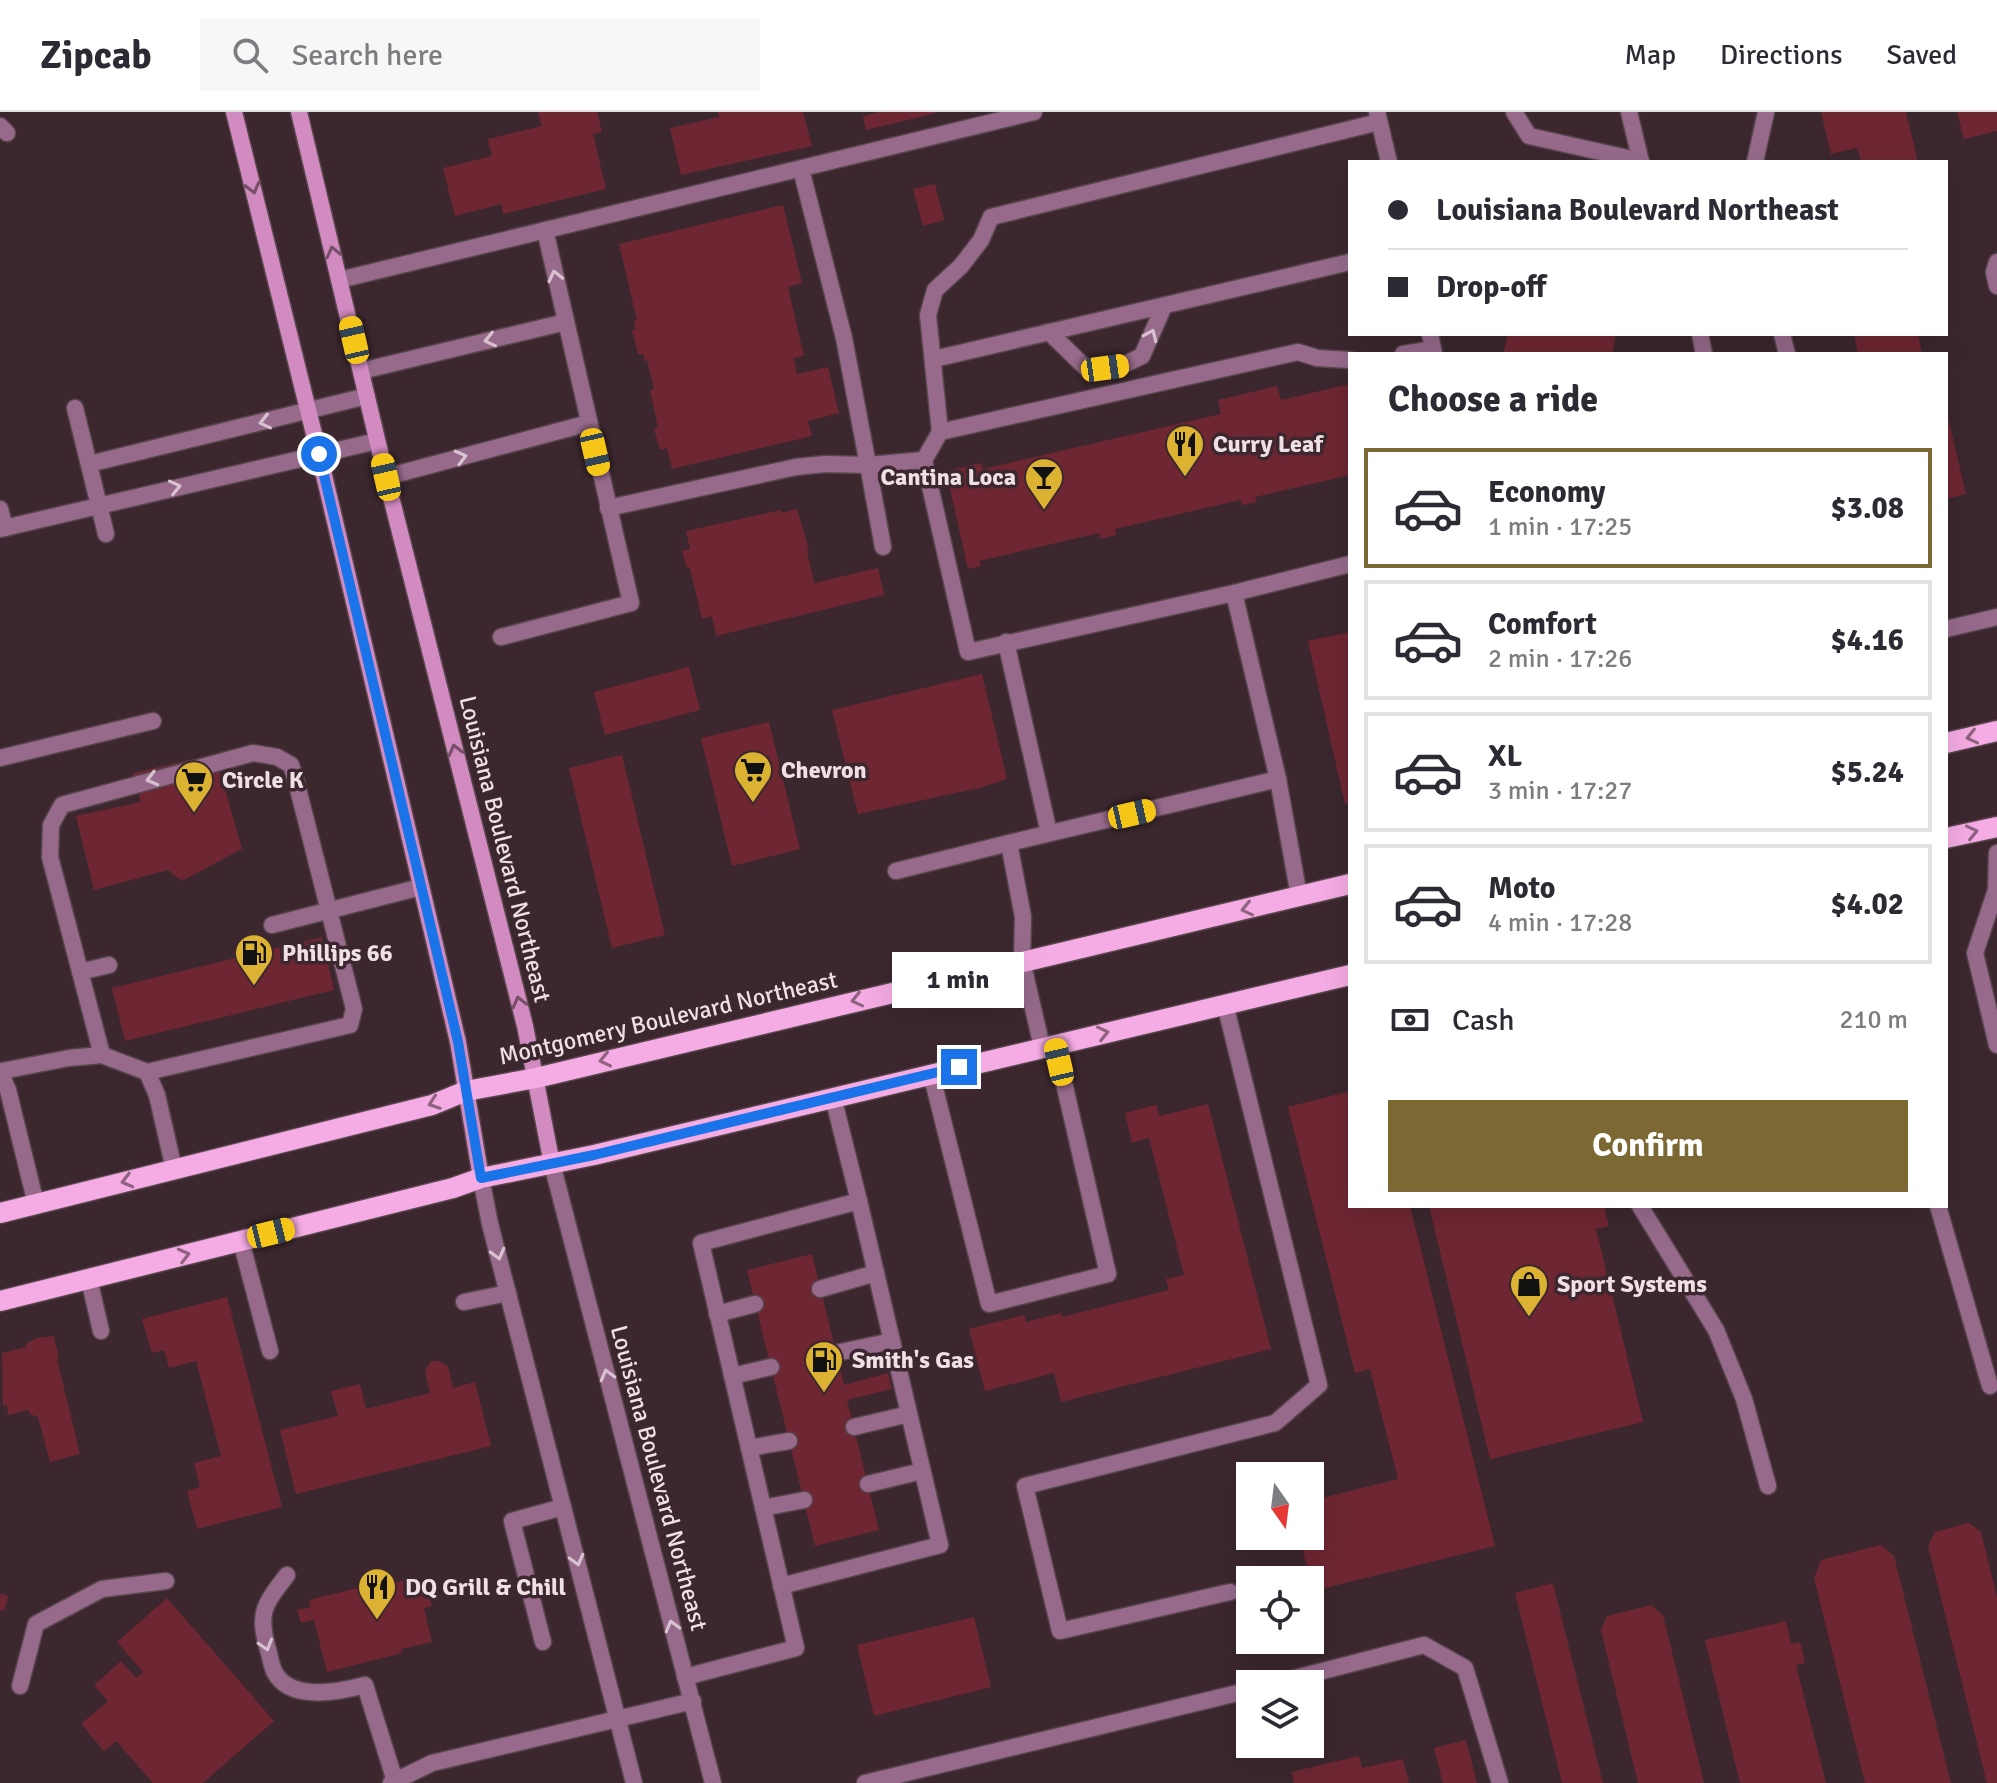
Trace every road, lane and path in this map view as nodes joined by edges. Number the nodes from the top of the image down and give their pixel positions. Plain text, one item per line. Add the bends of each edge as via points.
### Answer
1 (234, 112) edge
2 (299, 112) edge
3 (1034, 112) edge
4 (1514, 112) edge
5 (1629, 112) edge
6 (1766, 112) edge
7 (1378, 117) edge
8 (1389, 160) edge
9 (1632, 160) edge
10 (1641, 160) edge
11 (1756, 160) edge
12 (801, 169) junction
13 (545, 230) junction
14 (1348, 262) edge
15 (1997, 262) edge
16 (339, 280) junction
17 (1997, 286) edge
18 (1164, 306) junction
19 (566, 322) junction
20 (1049, 332) junction
21 (1433, 346) edge
22 (1410, 352) edge
23 (934, 359) junction
24 (1348, 360) edge
25 (361, 371) junction
26 (367, 396) junction
27 (75, 408) dead end
28 (308, 412) junction
29 (589, 423) junction
30 (940, 432) junction
31 (377, 441) junction
32 (319, 454) junction
33 (924, 460) junction
34 (89, 464) junction
35 (868, 465) junction
36 (386, 477) junction
37 (99, 505) junction
38 (608, 508) junction
39 (0, 509) edge
40 (2, 528) edge
41 (106, 534) dead end
42 (883, 547) dead end
43 (1348, 564) edge
44 (1234, 593) junction
45 (1997, 617) edge
46 (1948, 629) edge
47 (501, 637) dead end
48 (1006, 642) junction
49 (153, 721) dead end
50 (1997, 731) edge
51 (1948, 743) edge
52 (0, 758) edge
53 (1278, 779) junction
54 (1997, 827) edge
55 (1049, 833) junction
56 (1948, 838) edge
57 (1009, 843) junction
58 (1997, 853) edge
59 (896, 871) dead end
60 (1348, 884) edge
61 (421, 887) junction
62 (1299, 896) junction
63 (329, 910) junction
64 (272, 925) dead end
65 (1022, 961) junction
66 (109, 965) dead end
67 (80, 972) junction
68 (1348, 975) edge
69 (1225, 1004) junction
70 (1997, 1045) edge
71 (1048, 1046) junction
72 (102, 1055) junction
73 (1, 1072) edge
74 (147, 1072) junction
75 (931, 1073) junction
76 (536, 1078) junction
77 (466, 1091) junction
78 (833, 1097) junction
79 (552, 1164) junction
80 (174, 1169) junction
81 (481, 1178) junction
82 (859, 1201) junction
83 (36, 1204) junction
84 (1641, 1208) edge
85 (1939, 1208) edge
86 (0, 1213) edge
87 (241, 1241) junction
88 (876, 1273) junction
89 (89, 1279) junction
90 (820, 1289) dead end
91 (508, 1293) junction
92 (0, 1301) edge
93 (464, 1302) dead end
94 (755, 1304) dead end
95 (717, 1314) junction
96 (101, 1331) dead end
97 (892, 1341) junction
98 (270, 1351) dead end
99 (836, 1353) dead end
100 (771, 1367) dead end
101 (732, 1376) junction
102 (1990, 1386) dead end
103 (909, 1414) junction
104 (854, 1427) dead end
105 (789, 1441) dead end
106 (749, 1448) junction
107 (922, 1471) junction
108 (868, 1484) dead end
109 (1768, 1486) dead end
110 (804, 1500) dead end
111 (563, 1507) junction
112 (763, 1508) junction
113 (287, 1575) dead end
114 (166, 1581) dead end
115 (781, 1586) junction
116 (1230, 1592) dead end
117 (543, 1642) dead end
118 (1324, 1671) edge
119 (685, 1677) junction
120 (20, 1686) dead end
121 (1236, 1693) edge
122 (693, 1701) junction
123 (618, 1719) junction
124 (393, 1782) edge
125 (634, 1783) edge
126 (713, 1783) edge
127 (865, 1783) edge
128 (1500, 1783) edge

1 -> 28 main road
16 -> 2 main road, Louisiana Boulevard Northeast
3 - 12 street
4 - 9 street via 1529,136
5 - 10 street
6 - 11 street
7 - 8 street
7 - 23 street via 991,217 968,258 935,290 928,315
12 - 13 street
12 - 35 street via 844,338
13 - 16 street
19 -> 13 street
14 - 18 street
15 - 17 street
16 - 25 main road, Louisiana Boulevard Northeast
18 - 20 street
20 -> 18 street via 1089,371 1121,366 1142,356
19 -> 25 street
19 - 29 street
20 - 23 street
21 - 22 street
23 - 30 street
24 - 30 street via 1298,352
25 - 26 main road, Louisiana Boulevard Northeast
26 - 28 street
26 - 31 main road, Louisiana Boulevard Northeast
27 - 34 street
28 - 32 main road
28 -> 34 street
36 -> 29 street
29 - 38 street
30 - 33 street
31 - 32 street
31 - 36 main road, Louisiana Boulevard Northeast
37 -> 32 street
32 - 61 main road
33 - 35 street
33 - 48 street via 968,652
34 - 37 street
35 - 38 street via 796,467
35 - 42 street
76 -> 36 main road, Louisiana Boulevard Northeast
37 - 40 street
37 - 41 street
38 - 47 street via 631,603
39 - 40 street
43 - 44 street
44 - 48 street
44 - 53 street
45 - 46 street
48 - 55 street
49 - 52 street
50 -> 51 main road
53 - 55 street
53 - 62 street
56 -> 54 main road
55 - 57 street
57 - 59 street
57 - 65 street via 1023,917
58 - 70 street via 1996,890 1975,953
60 - 62 main road, Montgomery Boulevard Northeast
61 - 63 street
61 - 77 main road
62 -> 65 main road, Montgomery Boulevard Northeast
63 - 64 street
63 -> 67 street via 291,765 253,753 62,805 51,825 50,857
63 - 74 street via 354,1009 350,1025
65 - 71 street
65 -> 76 main road, Montgomery Boulevard Northeast
66 - 67 street
67 - 72 street
68 - 69 main road
71 -> 69 main road
69 - 116 street via 1319,1385 1275,1423 1025,1486 1060,1631
71 - 75 main road
71 - 75 street via 1108,1274 989,1304
72 - 73 street
72 - 74 street
73 - 83 street
74 - 80 street
75 - 78 main road
76 - 77 main road, Montgomery Boulevard Northeast
76 - 79 main road, Louisiana Boulevard Northeast
77 -> 80 main road, Montgomery Boulevard Northeast via 432,1105
77 - 81 main road
78 - 79 main road
78 - 82 street
79 - 81 main road
119 -> 79 street, Louisiana Boulevard Northeast
80 -> 83 main road, Montgomery Boulevard Northeast
81 - 87 main road
81 -> 91 street
82 - 88 street
82 - 95 street via 701,1243
83 - 86 main road, Montgomery Boulevard Northeast
84 - 109 street via 1716,1330 1744,1399
85 - 102 street
89 -> 87 main road
87 - 98 street
88 - 90 street
88 - 97 street
89 - 92 main road
89 - 96 street
91 - 93 street
91 - 111 street
94 - 95 street
95 - 101 street
97 - 99 street
97 - 103 street
100 - 101 street
101 - 106 street
103 - 104 street
103 - 107 street
105 - 106 street
106 - 112 street
107 - 108 street
107 - 115 street via 940,1545
110 - 112 street
111 - 117 street via 512,1521
111 -> 123 street
112 - 115 street
113 -> 124 street via 265,1603 262,1631 275,1674 294,1690 336,1693 365,1685
114 - 120 street via 102,1589 36,1624
115 - 119 street via 796,1648
118 - 128 street via 1424,1645 1465,1668
119 - 122 street, Louisiana Boulevard Northeast
121 - 127 street
122 - 123 street
122 - 126 street, Louisiana Boulevard Northeast
123 - 124 street via 432,1763
123 - 125 street

